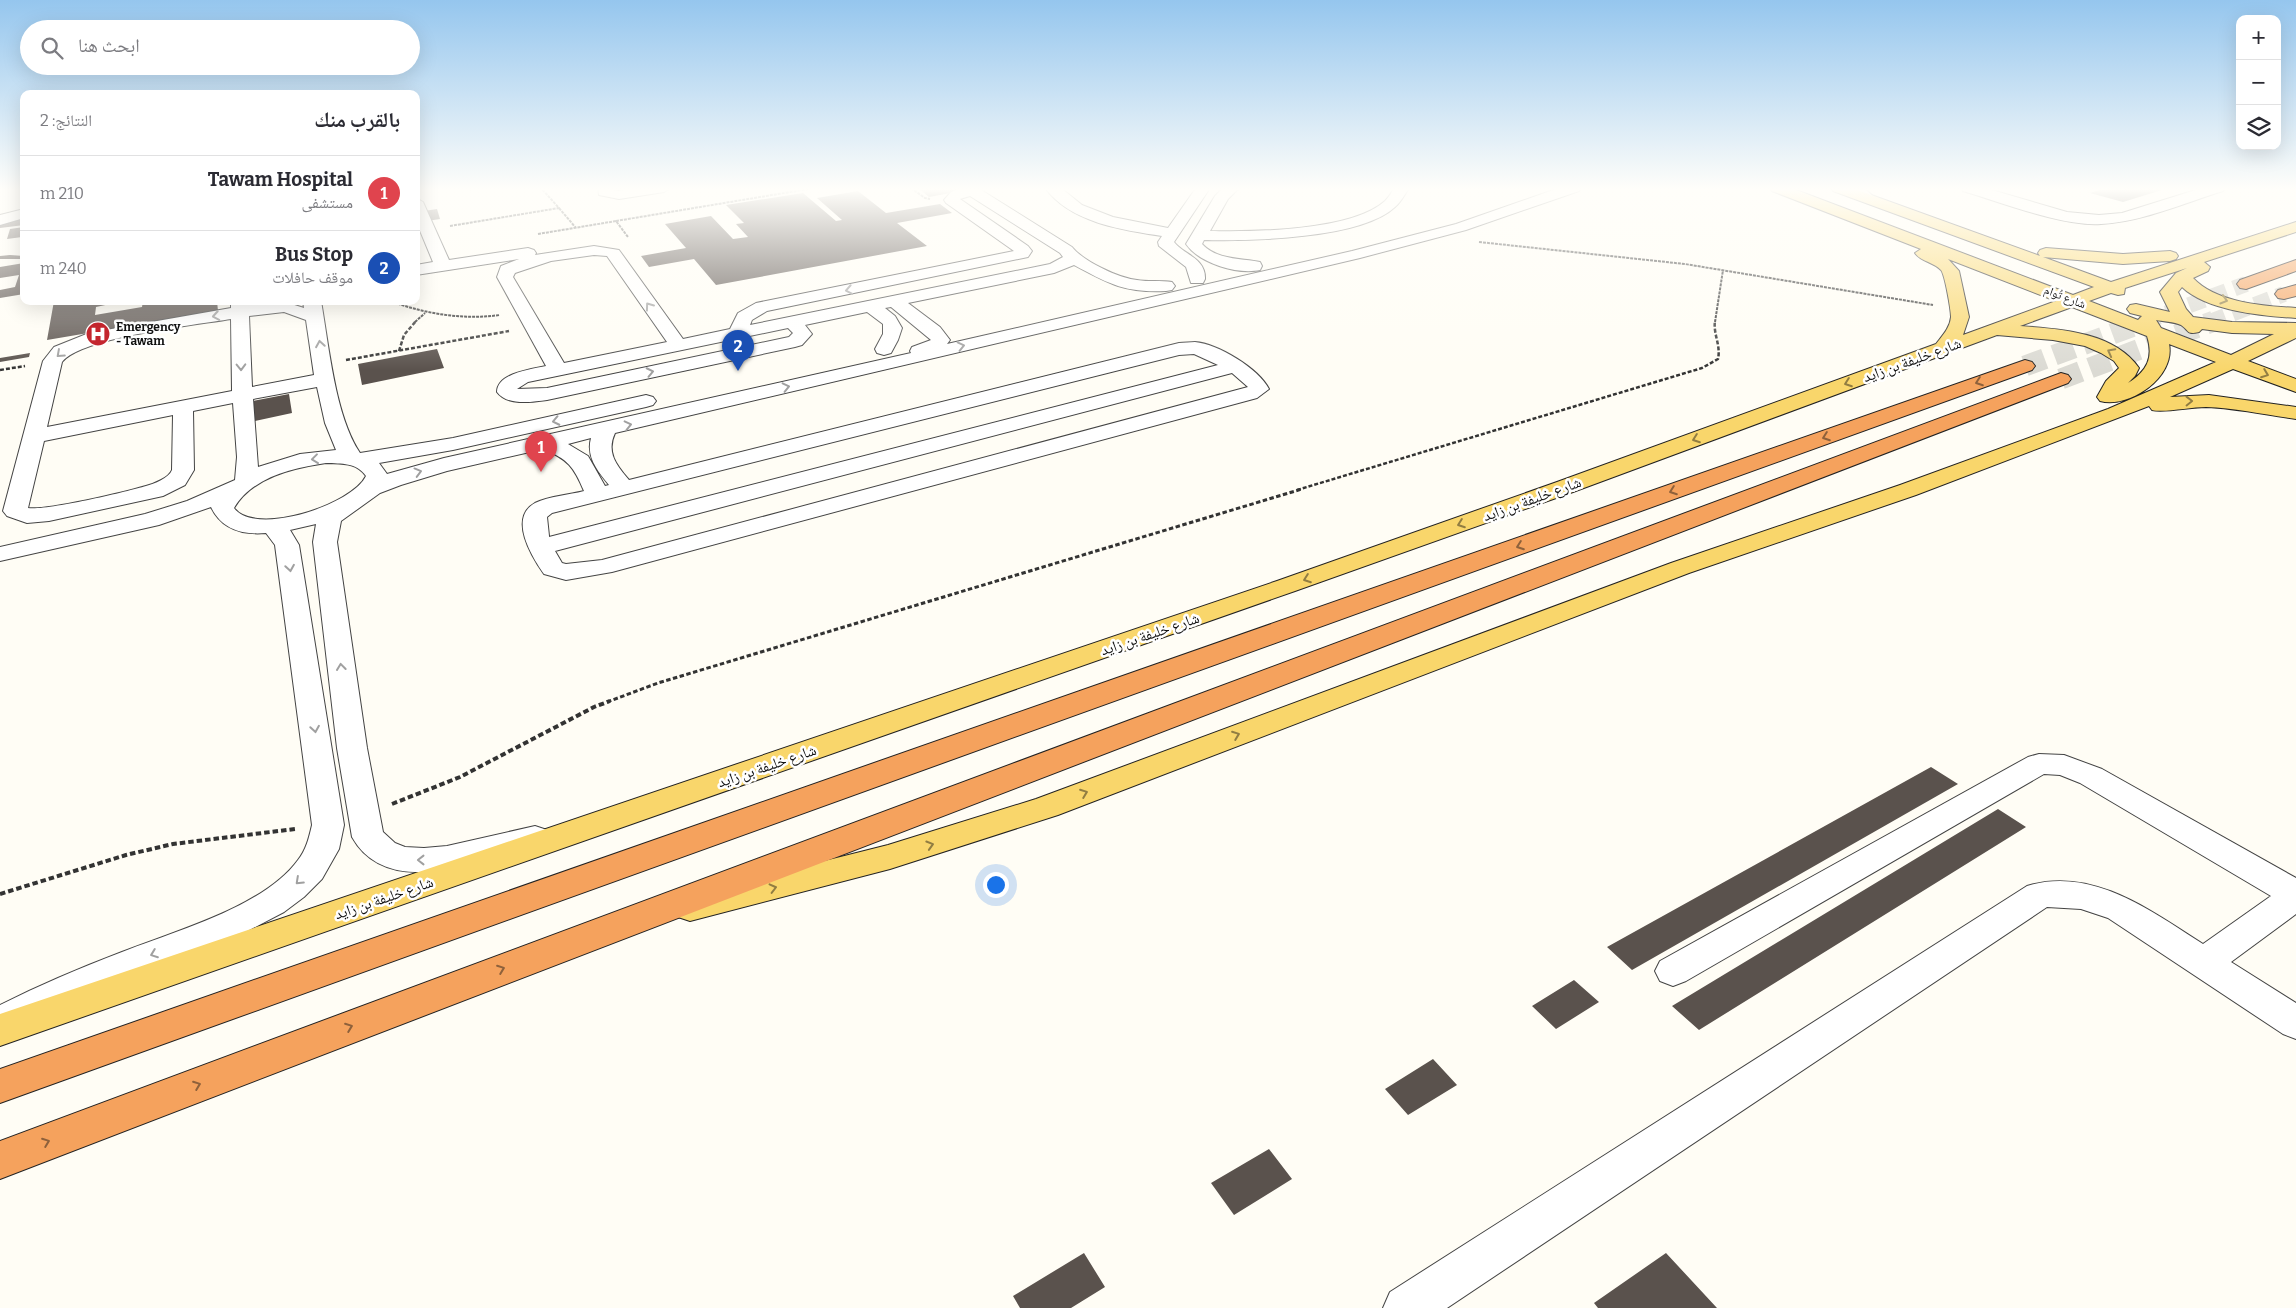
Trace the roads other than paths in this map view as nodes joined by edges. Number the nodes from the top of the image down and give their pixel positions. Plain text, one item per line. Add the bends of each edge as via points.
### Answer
1 (436, 249) edge
2 (551, 249) edge
3 (1022, 249) edge
4 (1039, 249) edge
5 (1065, 249) edge
6 (1171, 249) edge
7 (1198, 249) edge
8 (1322, 249) edge
9 (1374, 249) edge
10 (1915, 249) edge
11 (1938, 249) edge
12 (1966, 249) edge
13 (2007, 249) edge
14 (2022, 249) edge
15 (2228, 249) edge
16 (2225, 250) junction
17 (1024, 252) junction
18 (1072, 258) junction
19 (481, 261) junction
20 (2296, 265) edge
21 (443, 266) junction
22 (1254, 266) junction
23 (512, 267) junction
24 (420, 269) edge
25 (861, 270) dead end
26 (2182, 277) junction
27 (818, 278) dead end
28 (910, 278) junction
29 (1197, 279) junction
30 (994, 280) junction
31 (2246, 284) tunnel mouth
32 (1166, 286) junction
33 (2111, 287) junction
34 (1011, 294) dead end
35 (2091, 294) junction
36 (808, 298) junction
37 (894, 301) junction
38 (2073, 301) junction
39 (872, 306) junction
40 (240, 307) edge
41 (314, 309) edge
42 (2296, 312) edge
43 (2181, 316) junction
44 (793, 322) junction
45 (2147, 324) junction
46 (2009, 325) junction
47 (2217, 325) junction
48 (2296, 326) edge
49 (1990, 331) junction
50 (2296, 331) edge
51 (737, 333) junction
52 (938, 337) junction
53 (2203, 338) junction
54 (678, 345) junction
55 (1943, 348) junction
56 (884, 349) junction
57 (2251, 352) junction
58 (2296, 353) edge
59 (2025, 366) tunnel mouth
60 (872, 367) junction
61 (1233, 367) junction
62 (2296, 368) edge
63 (558, 370) junction
64 (324, 372) junction
65 (2061, 379) tunnel mouth
66 (2296, 386) edge
67 (685, 392) dead end
68 (1010, 393) junction
69 (242, 396) junction
70 (665, 397) dead end
71 (2107, 400) junction
72 (183, 407) junction
73 (2296, 413) edge
74 (1039, 417) junction
75 (606, 430) junction
76 (2058, 434) junction
77 (34, 436) junction
78 (547, 443) junction
79 (1068, 443) junction
80 (356, 459) junction
81 (240, 484) junction
82 (372, 487) junction
83 (623, 488) junction
84 (598, 495) junction
85 (345, 507) junction
86 (236, 522) junction
87 (272, 526) junction
88 (541, 547) junction
89 (8, 551) edge
90 (0, 562) edge
91 (572, 833) junction
92 (2296, 895) edge
93 (623, 922) junction
94 (2204, 962) junction
95 (1673, 971) dead end
96 (2296, 1023) edge
97 (0, 1024) edge
98 (0, 1030) edge
99 (0, 1086) edge
100 (0, 1160) edge
101 (1406, 1308) edge

1 - 21 street
2 - 19 street
3 - 17 street
4 - 17 street
5 - 18 street
6 - 29 street via 1193,265
7 - 22 street via 1220,260
8 - 22 street
60 -> 9 street
10 - 55 main road via 1952,271 1959,309 1958,325
11 - 38 main road, شارع تُوام
12 - 35 main road
13 - 33 main road, شارع تُوام
14 - 16 main road via 2123,259
15 - 16 main road, شارع خليفة بن زايد
16 - 26 main road via 2215,260
16 - 33 main road, شارع خليفة بن زايد
17 - 28 street via 1016,257
18 - 30 street via 1054,268
18 - 32 street via 1119,282
19 - 21 street
19 - 23 street
20 - 31 highway
21 - 24 street
22 - 29 street
54 -> 23 street via 613,253 599,250
23 - 63 street via 507,270 506,277
25 - 28 street
26 -> 42 main road via 2197,290 2219,299 2261,309
26 - 43 main road via 2169,292
27 - 36 street via 811,284
28 -> 36 street
29 - 32 street
30 - 34 street
30 - 37 street
32 - 52 street
33 - 35 main road, شارع خليفة بن زايد
33 - 43 main road, شارع تُوام
33 - 45 main road
35 - 38 main road, شارع خليفة بن زايد
35 - 45 main road
36 - 51 street via 754,310 744,317
37 - 39 street
37 - 52 street via 931,328
38 - 45 main road, شارع تُوام
38 - 46 main road, شارع خليفة بن زايد
39 - 44 street
39 - 56 street via 893,326 894,331
40 - 41 street
40 -> 69 street
40 -> 77 street via 96,337 61,351 53,361
64 -> 41 street
43 - 45 main road
43 - 47 main road
43 - 53 main road
44 - 51 street
63 -> 44 street via 522,378 507,387 507,392 522,396 547,394 795,340 803,334
45 - 46 main road via 2075,320
45 - 53 main road
45 - 57 main road, شارع تُوام
45 - 71 main road via 2161,356 2154,372 2137,386
46 - 49 main road, شارع خليفة بن زايد
47 - 48 main road
47 - 57 main road, شارع تُوام
49 - 55 main road, شارع خليفة بن زايد
71 -> 49 main road via 2109,389 2129,368 2116,354 2062,336
50 - 57 main road
51 - 54 street
52 - 56 street
52 - 60 street via 941,342 936,346
53 - 57 main road
54 - 63 street
55 -> 91 main road, شارع خليفة بن زايد via 1296,583
56 - 67 street
57 - 58 main road, شارع تُوام
57 - 62 main road
57 -> 66 main road, شارع تُوام
57 - 76 main road via 2115,413
59 -> 99 highway
75 -> 60 street
61 - 68 street via 1203,349 1187,348
61 - 74 street
61 - 79 street via 1256,382 1259,389
64 - 69 street
64 - 80 street via 340,438
65 - 93 highway
68 - 74 street
68 - 83 street
69 - 72 street
69 - 81 street via 248,457
70 -> 80 street via 445,445
71 - 76 main road via 2078,415
72 - 77 street
72 - 77 street via 183,470 177,480 147,493 27,516 19,514 15,507
76 -> 73 main road via 2110,424 2172,402 2219,403
74 - 79 street
74 - 88 street
75 - 78 street
75 - 83 street via 600,441 600,455
93 -> 76 main road via 890,857 1038,809 1680,568 1908,490
82 -> 78 street via 432,468
78 - 84 street via 567,450 581,460
79 - 88 street via 584,571 553,569
80 -> 81 street via 298,461 265,471
80 - 82 street via 373,466 376,471
81 - 86 street via 227,495 222,508 228,518
81 - 89 street via 195,506 151,520
82 - 85 street
83 - 84 street
84 - 88 street via 538,511 534,520
85 - 87 street via 310,520
91 -> 85 street via 513,842 456,857 416,860 399,858 374,846 368,836 352,748 325,542 325,532 333,513
86 - 87 street
86 - 90 street via 175,523 133,530
87 -> 97 street via 287,545 328,825 324,848 306,874 277,899 224,927 91,979
91 - 98 main road, شارع خليفة بن زايد
92 - 94 street
92 - 95 street via 2091,776 2064,765 2039,764
100 -> 93 highway
94 - 96 street
94 - 101 street via 2137,919 2102,901 2068,893 2039,895

